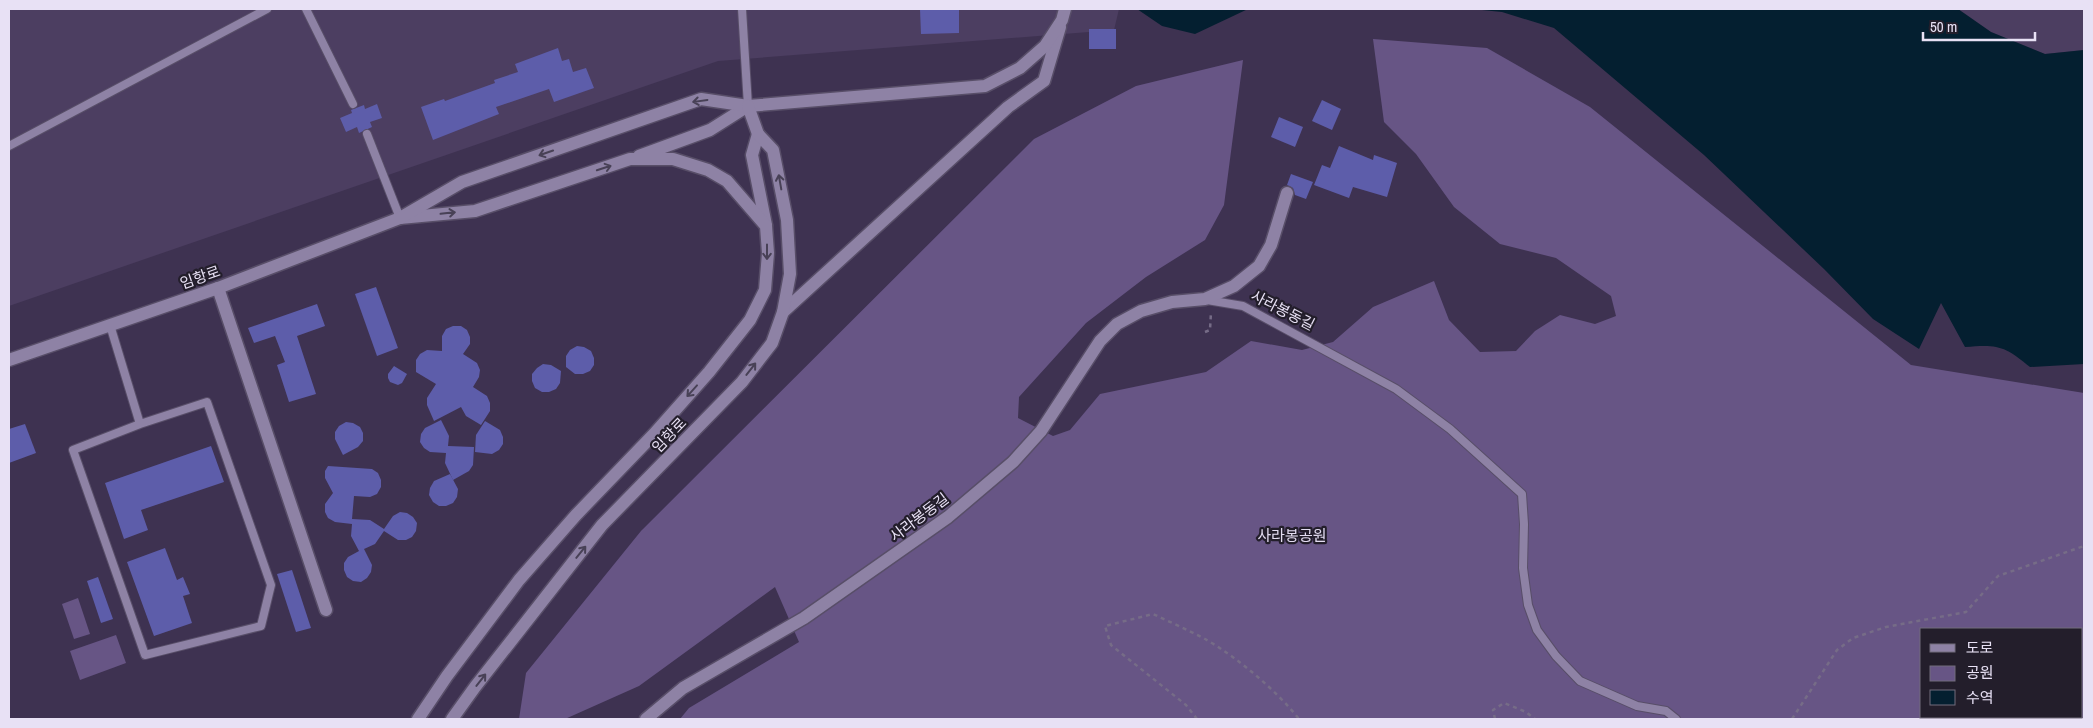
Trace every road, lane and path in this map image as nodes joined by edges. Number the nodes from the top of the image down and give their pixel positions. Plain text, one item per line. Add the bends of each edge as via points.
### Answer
1 (267, 9) edge
2 (306, 9) edge
3 (742, 9) edge
4 (1063, 14) edge
5 (353, 104) dead end
6 (748, 106) junction
7 (367, 134) dead end
8 (758, 134) junction
9 (9, 146) edge
10 (630, 160) junction
11 (1286, 193) dead end
12 (400, 218) junction
13 (766, 226) junction
14 (218, 288) junction
15 (1208, 300) junction
16 (783, 312) junction
17 (110, 325) junction
18 (1205, 332) dead end
19 (9, 360) edge
20 (140, 424) junction
21 (2084, 546) edge
22 (326, 610) dead end
23 (418, 719) edge
24 (452, 719) edge
25 (646, 719) edge
26 (1197, 719) edge
27 (1300, 719) edge
28 (1496, 719) edge
29 (1535, 719) edge
30 (1676, 719) edge
31 (1792, 719) edge

1 - 9 lane
2 - 5 lane
3 - 6 lane
4 - 6 main road via 1045,46 1020,68 985,86
4 - 16 main road via 1044,81 1008,107
6 - 8 main road, 임항로
6 - 10 main road, 임항로 via 710,130
6 -> 12 main road, 임항로 via 701,99 462,182
7 - 12 lane
8 - 13 main road, 임항로 via 752,155
16 -> 8 main road, 임항로 via 790,274 787,220 773,150
12 -> 10 main road, 임항로 via 475,211
10 - 13 main road, 임항로 via 672,160 708,170 727,181
11 - 15 main road via 1271,245 1259,266 1234,286
12 - 14 main road, 임항로
13 -> 23 main road, 임항로 via 765,290 750,320 710,372 519,580
14 - 17 main road, 임항로
14 - 22 main road
15 - 18 path via 1210,330
15 - 25 main road, 사라봉동길 via 1172,302 1141,311 1117,324 1100,341 1041,431 1013,462 948,517 804,618 683,688
15 - 30 lane, 사라봉동길 via 1244,306 1396,390 1458,435 1522,494 1523,568 1528,605 1537,630 1556,656 1580,681 1637,706 1666,712
24 -> 16 main road, 임항로 via 602,525 742,382 772,343
17 - 19 main road, 임항로
17 - 20 lane
20 - 20 lane via 207,402 271,585 261,626 145,655 73,450
21 - 31 path via 1998,576 1966,612 1886,627 1853,638 1837,650
26 - 27 path via 1186,706 1111,644 1106,626 1153,614 1207,640 1230,656 1283,700
28 - 29 path via 1493,710 1504,703

